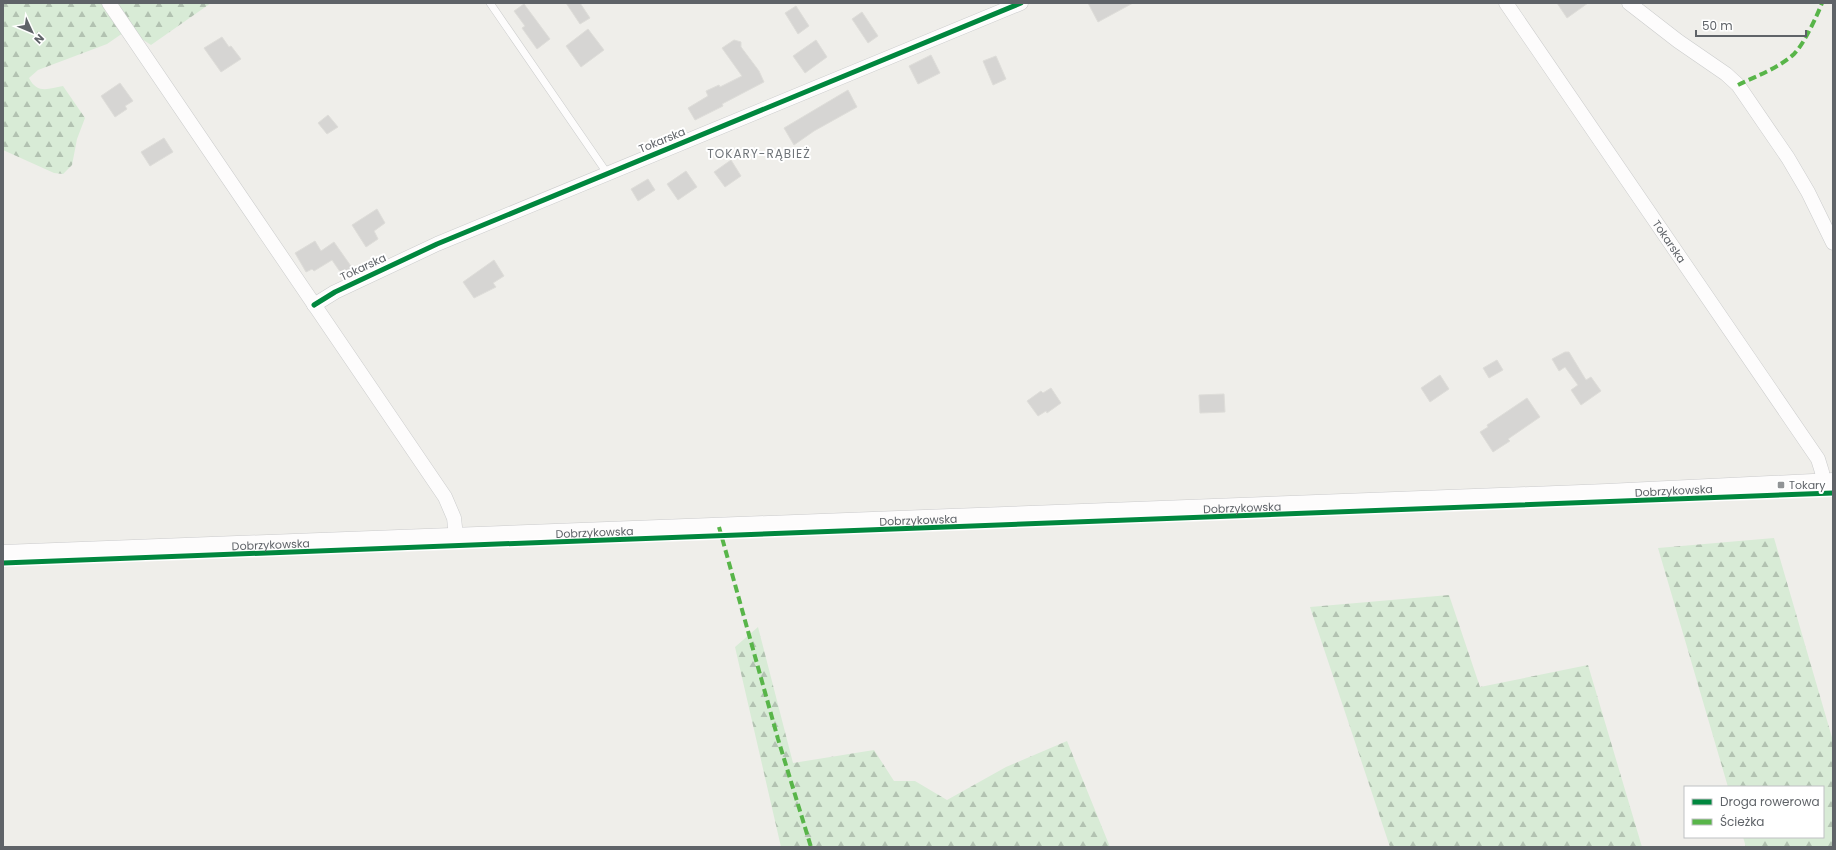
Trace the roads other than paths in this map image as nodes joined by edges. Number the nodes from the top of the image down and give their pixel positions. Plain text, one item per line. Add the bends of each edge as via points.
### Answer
1 (109, 3) edge
2 (490, 3) edge
3 (1021, 3) edge
4 (1506, 3) edge
5 (1630, 3) edge
6 (607, 173) junction
7 (1833, 243) edge
8 (314, 305) junction
9 (1828, 484) edge
10 (456, 536) junction
11 (3, 555) edge

1 - 8 street
2 - 6 lane
3 - 6 street, Tokarska
4 - 9 street, Tokarska via 1818,458
5 - 7 street via 1738,85 1788,158
6 - 8 street, Tokarska via 437,244 335,292
8 - 10 street via 445,497 454,518
9 - 10 main road, Dobrzykowska
10 - 11 main road, Dobrzykowska

